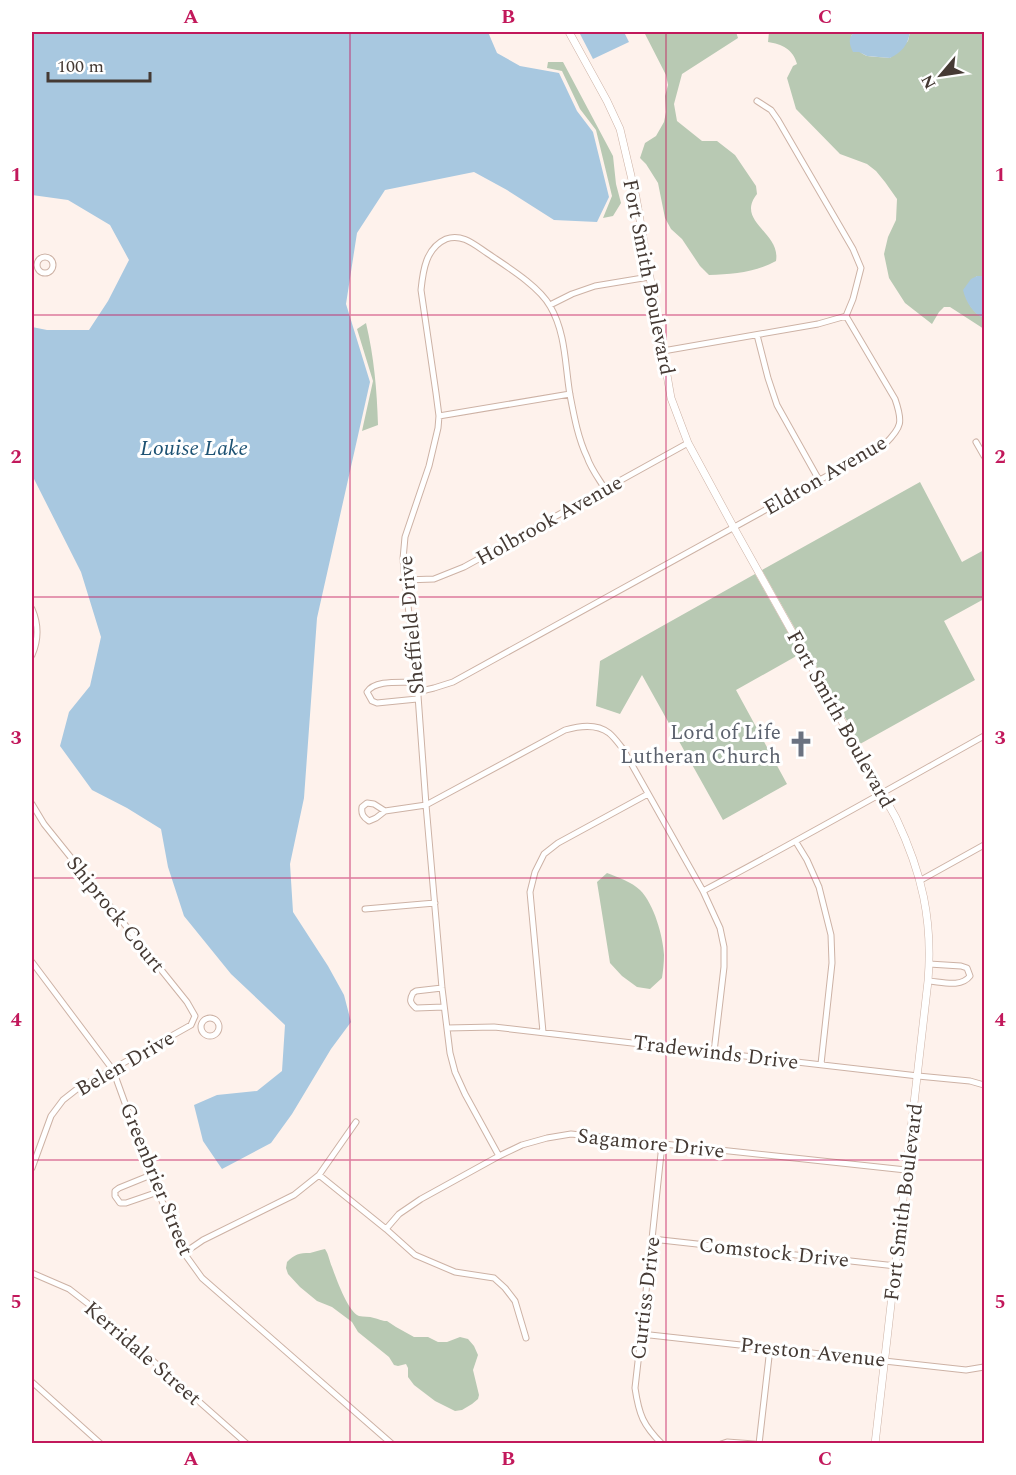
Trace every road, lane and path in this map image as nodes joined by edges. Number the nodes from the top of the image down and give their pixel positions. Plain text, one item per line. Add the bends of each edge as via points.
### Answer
1 (568, 32) edge
2 (757, 101) dead end
3 (649, 277) junction
4 (550, 305) junction
5 (846, 316) junction
6 (757, 335) junction
7 (663, 351) junction
8 (570, 394) junction
9 (439, 416) junction
10 (976, 442) dead end
11 (688, 443) junction
12 (984, 456) edge
13 (819, 480) junction
14 (605, 489) junction
15 (734, 528) junction
16 (405, 580) junction
17 (32, 609) edge
18 (32, 656) edge
19 (417, 682) junction
20 (417, 692) junction
21 (417, 699) junction
22 (984, 736) edge
23 (882, 792) junction
24 (648, 794) junction
25 (32, 804) edge
26 (426, 805) junction
27 (384, 811) dead end
28 (796, 842) junction
29 (984, 845) edge
30 (921, 880) junction
31 (703, 891) junction
32 (435, 903) junction
33 (365, 909) dead end
34 (32, 962) edge
35 (929, 964) junction
36 (928, 981) junction
37 (442, 988) junction
38 (444, 1007) junction
39 (192, 1023) junction
40 (202, 1023) dead end
41 (447, 1028) junction
42 (543, 1032) junction
43 (714, 1052) junction
44 (821, 1064) junction
45 (112, 1070) junction
46 (918, 1076) junction
47 (984, 1084) edge
48 (356, 1122) dead end
49 (662, 1144) junction
50 (499, 1156) junction
51 (32, 1168) edge
52 (906, 1170) junction
53 (151, 1175) junction
54 (319, 1175) junction
55 (158, 1192) junction
56 (386, 1229) junction
57 (652, 1239) junction
58 (184, 1253) junction
59 (896, 1266) junction
60 (32, 1273) edge
61 (640, 1334) junction
62 (526, 1338) dead end
63 (770, 1348) junction
64 (885, 1360) junction
65 (984, 1367) edge
66 (32, 1382) edge
67 (101, 1443) edge
68 (247, 1443) edge
69 (392, 1443) edge
70 (662, 1443) edge
71 (721, 1443) edge
72 (757, 1443) edge
73 (875, 1443) edge

1 - 3 street, Fort Smith Boulevard via 620,129
2 - 5 street via 778,120 861,268
3 - 4 street via 595,286
3 - 7 street, Fort Smith Boulevard
4 - 8 street, Sheffield Drive via 561,332
4 - 9 street, Sheffield Drive via 519,275 469,241 447,239 431,250 421,290
5 - 6 street
5 - 13 street, Eldron Avenue via 895,399 901,425 885,444
6 - 7 street
6 - 13 street via 777,405
7 - 11 street, Fort Smith Boulevard via 672,398
8 - 9 street
8 - 14 street, Sheffield Drive via 579,438
9 - 16 street, Sheffield Drive via 429,466 405,537
10 - 12 street
11 - 14 street, Holbrook Avenue
11 - 15 street, Fort Smith Boulevard
13 - 15 street, Eldron Avenue
14 - 16 street, Holbrook Avenue via 464,567 434,579
15 - 20 street, Eldron Avenue via 453,682
15 - 23 street, Fort Smith Boulevard
16 - 19 street, Sheffield Drive
17 - 18 street via 38,636
19 - 20 street, Sheffield Drive
19 - 21 street via 379,684 371,686 368,692 377,703
20 - 21 street, Sheffield Drive
21 - 26 street, Sheffield Drive
22 - 23 street
23 - 28 street
23 - 30 street, Fort Smith Boulevard
24 - 26 street via 609,732 580,726 565,730
24 - 31 street
24 - 42 street via 558,843 544,854 535,872 530,892
25 - 39 street, Shiprock Court via 187,1002 195,1016
26 - 27 street
26 - 32 street, Sheffield Drive
28 - 31 street
28 - 44 street via 819,887 831,935 832,963
29 - 30 street
30 - 35 street, Fort Smith Boulevard
31 - 43 street via 724,947
32 - 33 street
32 - 37 street, Sheffield Drive
34 - 45 street, Greenbrier Street
35 - 36 street, Fort Smith Boulevard
35 - 36 street via 961,966 967,968 970,976 958,983
36 - 46 street, Fort Smith Boulevard
37 - 38 street, Sheffield Drive
37 - 38 street via 416,991 410,999 416,1008
38 - 41 street, Sheffield Drive
39 - 40 street
39 - 45 street, Belen Drive
41 - 42 street, Tradewinds Drive
41 - 50 street, Sheffield Drive via 455,1072
42 - 43 street, Tradewinds Drive
43 - 44 street, Tradewinds Drive
44 - 46 street, Tradewinds Drive
45 - 51 street, Belen Drive via 63,1100 51,1116
45 - 53 street, Greenbrier Street
46 - 47 street, Tradewinds Drive
46 - 52 street, Fort Smith Boulevard
48 - 54 street
49 - 50 street, Sagamore Drive via 572,1134 522,1145
49 - 52 street, Sagamore Drive
49 - 57 street, Curtiss Drive
50 - 56 street, Sagamore Drive via 406,1209
52 - 59 street, Fort Smith Boulevard
53 - 55 street, Greenbrier Street
53 - 55 street via 118,1188 115,1196 120,1203 126,1203
54 - 56 street
54 - 58 street via 294,1195
55 - 58 street, Greenbrier Street
56 - 62 street via 414,1255 455,1272 494,1278 515,1301
57 - 59 street, Comstock Drive
57 - 61 street, Curtiss Drive
58 - 69 street, Greenbrier Street via 202,1278
59 - 64 street, Fort Smith Boulevard
60 - 68 street, Kerridale Street via 69,1289
61 - 63 street, Preston Avenue
61 - 70 street, Curtiss Drive via 635,1388 638,1410
63 - 64 street, Preston Avenue
63 - 72 street
64 - 65 street, Preston Avenue via 966,1370
64 - 73 street, Fort Smith Boulevard
66 - 67 street
71 - 72 street

